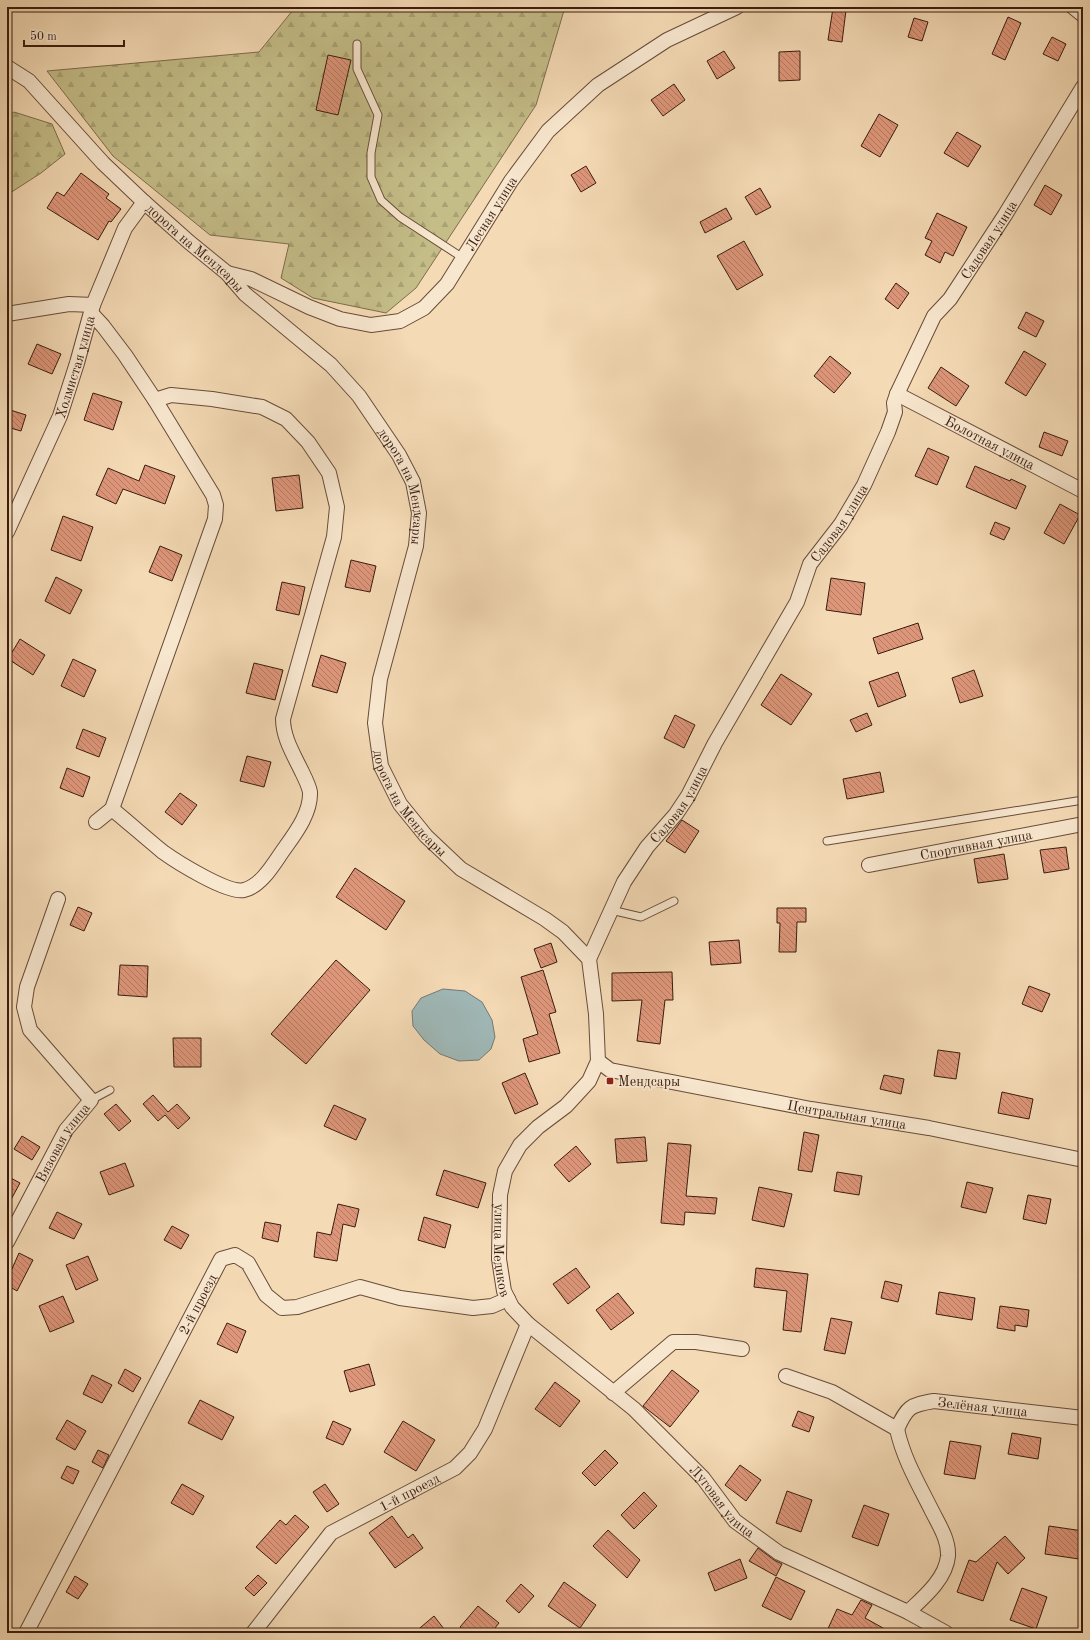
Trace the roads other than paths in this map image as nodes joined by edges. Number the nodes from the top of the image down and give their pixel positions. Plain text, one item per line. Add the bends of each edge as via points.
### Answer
1 (736, 7) edge
2 (1074, 7) edge
3 (1083, 15) edge
4 (357, 44) dead end
5 (7, 67) edge
6 (1083, 87) edge
7 (144, 202) junction
8 (463, 258) junction
9 (227, 273) junction
10 (92, 309) junction
11 (7, 314) edge
12 (897, 394) junction
13 (154, 400) junction
14 (1083, 491) edge
15 (7, 532) edge
16 (1083, 800) edge
17 (112, 809) junction
18 (96, 822) dead end
19 (1083, 824) edge
20 (828, 841) dead end
21 (869, 865) dead end
22 (58, 899) dead end
23 (674, 901) dead end
24 (610, 910) junction
25 (589, 959) junction
26 (598, 1061) junction
27 (110, 1090) dead end
28 (90, 1100) junction
29 (1083, 1160) edge
30 (7, 1242) edge
31 (508, 1299) junction
32 (528, 1324) junction
33 (742, 1350) dead end
34 (786, 1376) dead end
35 (613, 1393) junction
36 (1083, 1418) edge
37 (897, 1429) junction
38 (908, 1612) junction
39 (26, 1633) edge
40 (254, 1633) edge
41 (946, 1633) edge

1 - 8 street, Лесная улица via 667,40 598,85 548,131 511,181
2 - 3 street
4 - 8 lane via 357,69 378,115 371,153 371,177 381,200 400,218
5 - 7 street, дорога на Мендсары via 29,81 103,163
6 - 12 street, Садовая улица via 1005,215 950,299 934,316
7 - 9 street, дорога на Мендсары
7 - 10 street, Холмистая улица via 125,228
8 - 9 street, Лесная улица via 446,284 424,308 400,321 371,325 340,320 251,279
9 - 25 street, дорога на Мендсары via 245,294 341,375 377,422 413,482 419,513 416,546 380,679 375,723 381,766 400,804 426,836 461,869 545,919 563,932
10 - 11 street via 69,304
10 - 13 street
10 - 15 street, Холмистая улица via 78,363 60,416
12 - 14 street, Болотная улица
12 - 24 street, Садовая улица via 895,412 888,432 864,485 841,524 810,564 797,602 715,743 688,796 647,847 624,882
13 - 17 street via 213,495 216,505 215,519
13 - 17 street via 171,394 262,407 286,419 308,442 329,473 337,507 334,537 283,719 283,729 289,745 310,791 309,804 299,827 270,870 256,884 244,890 232,890 218,884 164,853
16 - 20 lane
17 - 18 street
19 - 21 street, Спортивная улица
22 - 28 street, Вязовая улица via 27,986 24,1007 30,1030
23 - 24 lane via 641,917
24 - 25 street, Садовая улица
25 - 26 street via 596,1014
26 - 29 street, Центральная улица via 610,1070 811,1109 928,1128
26 - 31 street, улица Медиков via 588,1081 566,1106 538,1127 520,1145 505,1170 500,1195 499,1258 504,1291
27 - 28 lane
28 - 30 street, Вязовая улица via 66,1130
31 - 32 street, улица Медиков via 517,1314
31 - 39 street, 2-й проезд via 492,1306 473,1308 400,1298 360,1287 297,1307 282,1308 266,1295 248,1263 235,1255 222,1259
32 - 35 street, Луговая улица
32 - 40 street, 1-й проезд via 485,1429 470,1453 455,1468 331,1533
33 - 35 street via 696,1342 673,1342
34 - 37 street via 832,1392
35 - 38 street, Луговая улица via 634,1409 683,1457 735,1521 780,1553
36 - 37 street, Зелёная улица via 934,1401 915,1404 904,1413
37 - 38 street via 899,1442 946,1539 948,1556 940,1578 929,1593
38 - 41 street, Луговая улица

